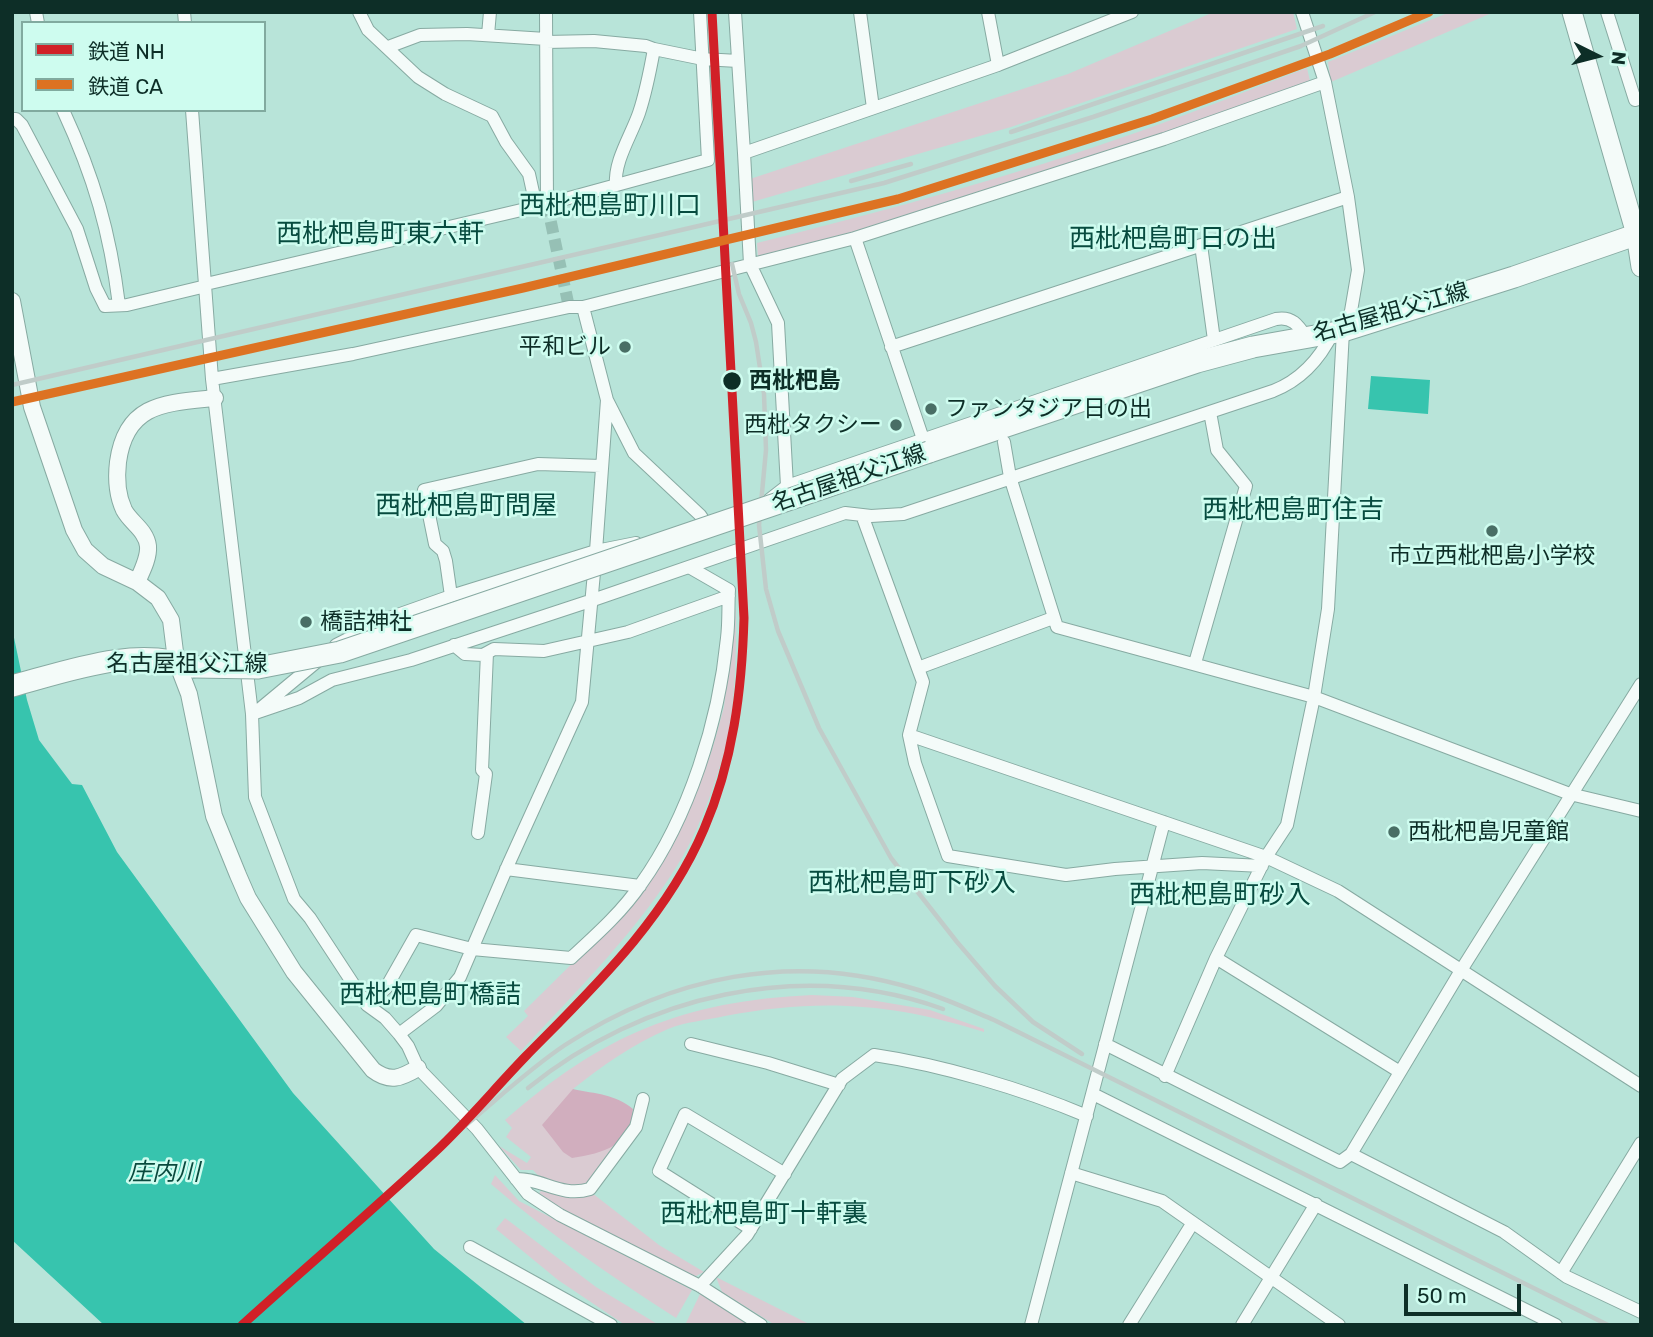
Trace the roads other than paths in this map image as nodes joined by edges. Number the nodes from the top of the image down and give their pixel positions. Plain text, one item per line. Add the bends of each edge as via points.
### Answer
1 (359, 12) edge
2 (490, 12) edge
3 (546, 12) edge
4 (700, 12) edge
5 (735, 12) edge
6 (860, 12) edge
7 (988, 12) edge
8 (1132, 12) edge
9 (1302, 12) edge
10 (1572, 12) edge
11 (1607, 12) edge
12 (1106, 17) edge
13 (488, 35) junction
14 (546, 41) junction
15 (388, 47) junction
16 (654, 50) junction
17 (703, 59) junction
18 (738, 61) junction
19 (998, 65) junction
20 (1325, 82) junction
21 (1641, 98) edge
22 (873, 108) junction
23 (64, 112) edge
24 (192, 112) edge
25 (12, 119) edge
26 (744, 153) junction
27 (616, 185) junction
28 (1348, 197) junction
29 (542, 205) junction
30 (1638, 234) edge
31 (855, 238) junction
32 (1201, 245) junction
33 (750, 264) junction
34 (1641, 267) edge
35 (206, 285) junction
36 (12, 301) edge
37 (119, 305) junction
38 (583, 307) junction
39 (1338, 331) junction
40 (1306, 337) junction
41 (1214, 340) junction
42 (891, 347) junction
43 (212, 379) junction
44 (215, 398) junction
45 (607, 400) junction
46 (1210, 412) junction
47 (1004, 442) dead end
48 (926, 446) junction
49 (601, 466) junction
50 (1010, 477) junction
51 (788, 486) junction
52 (862, 515) junction
53 (706, 524) junction
54 (596, 551) junction
55 (689, 567) junction
56 (137, 582) junction
57 (451, 596) junction
58 (729, 596) junction
59 (590, 601) junction
60 (1053, 618) junction
61 (588, 641) junction
62 (454, 645) junction
63 (487, 653) junction
64 (1195, 663) junction
65 (185, 664) junction
66 (918, 668) junction
67 (1641, 684) edge
68 (12, 686) edge
69 (1314, 697) junction
70 (252, 715) junction
71 (909, 735) junction
72 (1570, 794) junction
73 (1641, 811) edge
74 (1164, 822) junction
75 (478, 834) dead end
76 (1264, 862) junction
77 (1151, 866) junction
78 (506, 869) junction
79 (640, 886) junction
80 (472, 949) junction
81 (1216, 958) junction
82 (1460, 972) junction
83 (367, 1005) junction
84 (399, 1034) junction
85 (691, 1044) dead end
86 (1105, 1044) junction
87 (418, 1068) junction
88 (1400, 1072) junction
89 (1165, 1076) junction
90 (839, 1085) junction
91 (1641, 1086) edge
92 (1093, 1094) junction
93 (643, 1099) dead end
94 (1087, 1116) junction
95 (1641, 1143) edge
96 (1351, 1154) junction
97 (1071, 1173) junction
98 (785, 1174) junction
99 (516, 1179) junction
100 (1316, 1205) junction
101 (1192, 1224) junction
102 (751, 1229) junction
103 (470, 1247) dead end
104 (1561, 1273) junction
105 (1272, 1277) junction
106 (700, 1286) junction
107 (1641, 1312) edge
108 (611, 1325) edge
109 (761, 1325) edge
110 (1031, 1325) edge
111 (1129, 1325) edge
112 (1242, 1325) edge
113 (1339, 1325) edge
114 (1556, 1325) edge

1 - 15 street via 368,30
2 - 13 street
3 - 14 street
4 - 17 street
5 - 18 street
6 - 22 street
7 - 19 street
8 - 12 street
9 - 20 street
10 - 30 main road
11 - 21 street via 1635,100
12 - 19 street
13 - 14 street
13 - 15 street via 420,36
14 - 16 street via 622,43
14 - 29 street
15 - 29 street via 445,94 492,116 529,174
16 - 17 street
16 - 27 street
17 - 18 street
17 - 27 street via 708,160
18 - 26 street
19 - 22 street
20 - 28 street
20 - 31 street
22 - 26 street
23 - 37 street via 97,192
24 - 35 street
25 - 37 street via 22,125 77,229 104,306
26 - 33 street
27 - 29 street
28 - 32 street
28 - 39 street via 1358,270 1351,311
29 - 35 street
30 - 34 main road
30 - 39 main road, 名古屋祖父江線
31 - 33 street
31 - 42 street
32 - 41 street
32 - 42 street
33 - 38 street
33 - 51 street via 778,323
35 - 37 street
35 - 43 street
36 - 56 street via 32,407 74,530 85,550 103,566
38 - 43 street
38 - 45 street
39 - 40 main road, 名古屋祖父江線
39 - 46 street via 1306,372 1288,385
39 - 69 street via 1328,609
40 - 41 street via 1285,317
40 - 48 main road, 名古屋祖父江線 via 1197,362
41 - 48 street via 1000,414
42 - 48 street
43 - 44 street
44 - 56 street via 160,406 132,422 124,436 118,468 120,498 148,545
44 - 70 street
45 - 49 street
45 - 53 street via 634,453
46 - 50 street
46 - 64 street via 1217,450 1247,486
47 - 50 street
48 - 51 street
48 - 65 main road, 名古屋祖父江線, bridge via 340,652 258,668
49 - 54 street
49 - 57 street via 538,464 424,490 435,544 446,561
50 - 52 street via 903,514
50 - 60 street
51 - 53 street via 762,504
52 - 55 street via 845,513
52 - 66 street
53 - 54 street
54 - 57 street
54 - 59 street
55 - 58 street via 729,590
55 - 59 street
56 - 65 street via 158,598 171,620
57 - 70 street via 389,618 336,645
58 - 61 street via 628,632
58 - 79 street via 715,709 697,772 667,844
59 - 61 street
59 - 62 street
60 - 64 street via 1056,627
60 - 66 street
61 - 63 street via 544,651 494,649
61 - 78 street via 582,702
62 - 63 street via 466,654
62 - 70 street via 332,680
63 - 75 street via 482,770 486,774
64 - 69 street
65 - 68 main road, 名古屋祖父江線 via 118,660
65 - 87 street via 215,816 248,898 294,972 373,1070 391,1079
66 - 71 street via 923,682
67 - 72 street
69 - 72 street
69 - 76 street via 1287,825
70 - 83 street via 255,797 294,899
71 - 74 street
71 - 77 street via 948,856 1066,875
72 - 73 street
72 - 82 street
74 - 76 street
74 - 77 street
76 - 77 street
76 - 81 street
76 - 82 street via 1338,891
77 - 86 street
78 - 79 street
78 - 80 street
79 - 80 street via 571,958
80 - 83 street via 416,934 386,988
80 - 84 street via 460,977 436,1006
81 - 88 street
81 - 89 street
82 - 88 street
82 - 91 street
83 - 84 street
84 - 87 street
85 - 90 street
86 - 89 street
86 - 92 street
87 - 99 street via 477,1129
88 - 96 street
89 - 96 street via 1340,1162
90 - 94 street via 874,1055 917,1061
90 - 98 street
92 - 94 street
92 - 100 street
93 - 99 street via 636,1126 590,1189 569,1192
94 - 97 street
95 - 104 street
96 - 104 street via 1504,1232
97 - 101 street via 1162,1202
97 - 110 street
98 - 102 street
98 - 102 street via 685,1114 659,1171
99 - 106 street via 528,1194 560,1215
100 - 105 street
100 - 114 street
101 - 105 street
101 - 111 street
102 - 106 street
103 - 108 street
104 - 107 street
105 - 112 street
105 - 113 street
106 - 109 street

